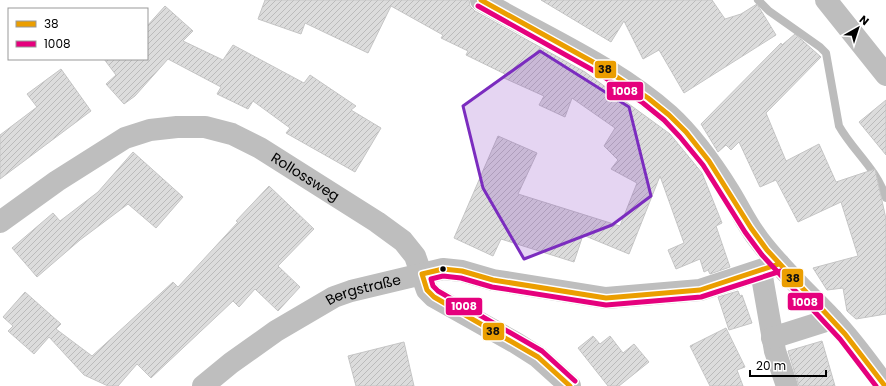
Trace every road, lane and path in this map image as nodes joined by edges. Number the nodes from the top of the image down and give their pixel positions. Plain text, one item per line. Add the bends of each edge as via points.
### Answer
1 (481, 0) edge
2 (826, 0) edge
3 (886, 75) edge
4 (0, 222) edge
5 (770, 268) junction
6 (422, 274) junction
7 (832, 319) junction
8 (772, 338) junction
9 (203, 386) edge
10 (570, 386) edge
11 (787, 386) edge
12 (885, 386) edge

1 - 5 street via 602,66 670,116 698,147 729,190 758,239
2 - 3 street
4 - 6 street, Rollossweg via 57,181 125,138 150,130 205,127 232,134 260,148 377,222 403,241 415,256
5 - 6 street, Bergstraße via 700,290 606,298 493,280 462,271 443,269
5 - 7 street
5 - 8 street
6 - 9 street, Bergstraße via 351,291 334,298 276,331
6 - 10 street, Rollossweg via 427,290 434,297 538,357
7 - 8 street
7 - 12 street via 860,351
8 - 11 street

